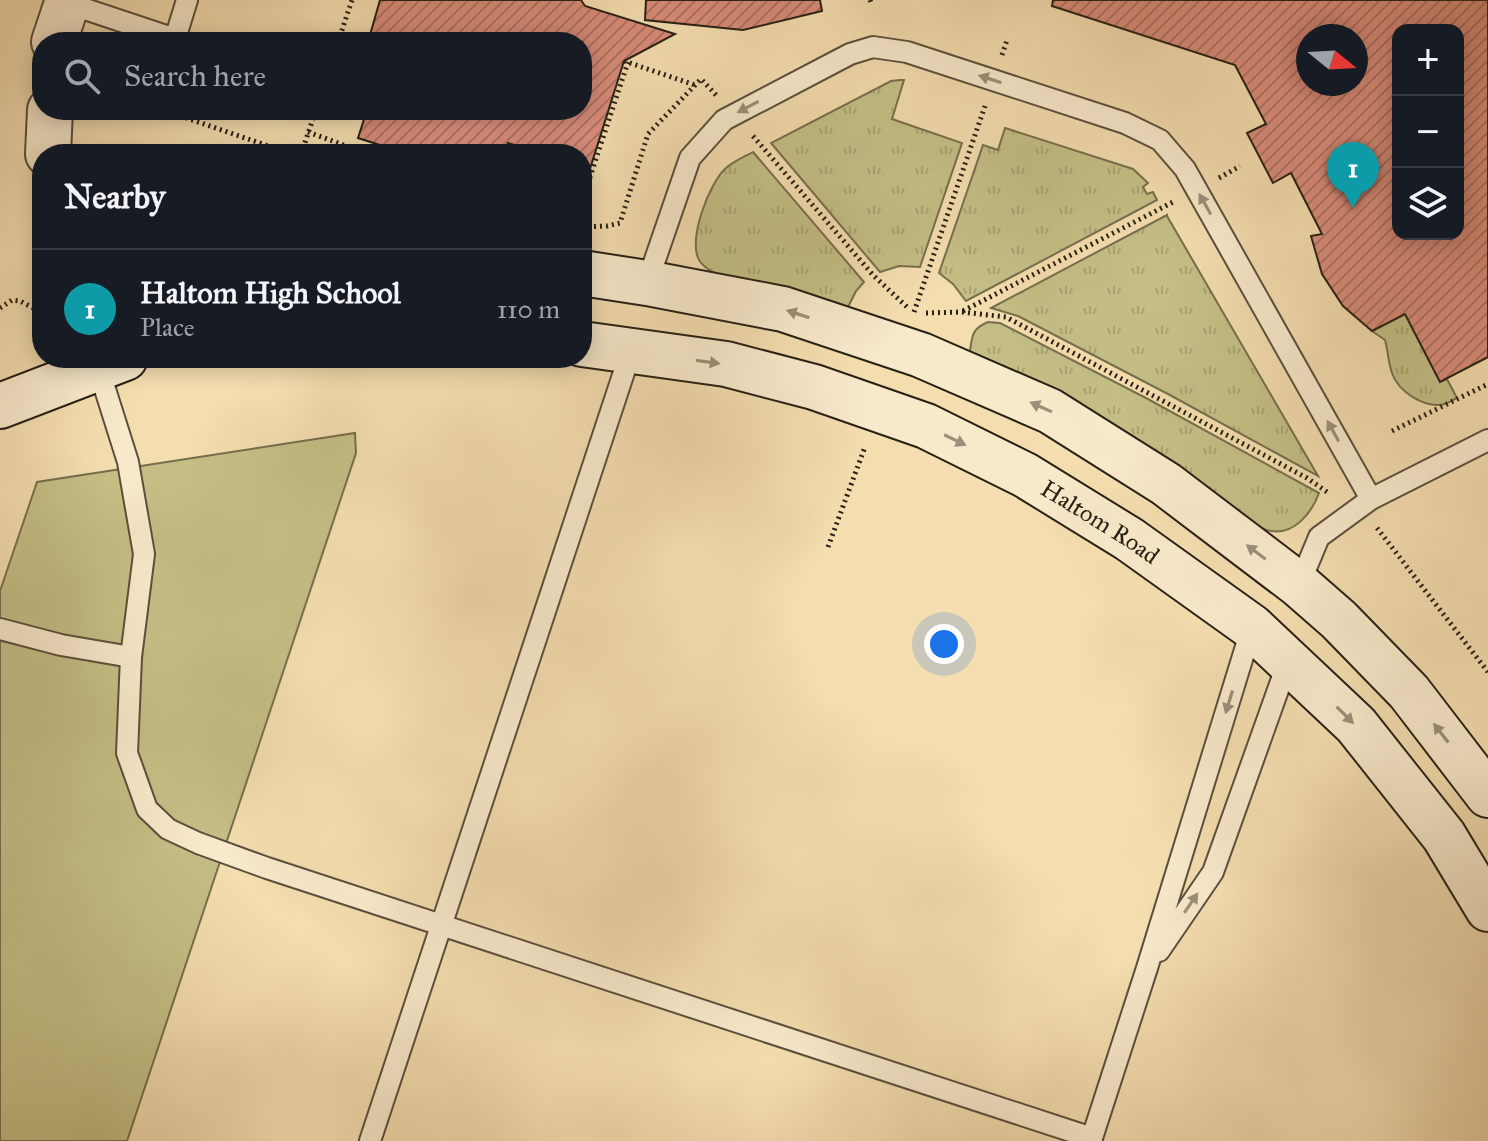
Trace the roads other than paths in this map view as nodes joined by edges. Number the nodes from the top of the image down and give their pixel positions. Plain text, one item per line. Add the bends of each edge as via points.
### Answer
1 (187, 0) edge
2 (63, 15) edge
3 (142, 32) edge
4 (177, 32) edge
5 (50, 120) edge
6 (48, 144) edge
7 (592, 275) edge
8 (647, 283) junction
9 (592, 345) edge
10 (631, 351) junction
11 (90, 368) edge
12 (108, 368) edge
13 (0, 406) edge
14 (1488, 440) edge
15 (1371, 499) junction
16 (1299, 585) junction
17 (1252, 627) junction
18 (0, 629) edge
19 (131, 657) junction
20 (1288, 662) junction
21 (1488, 795) edge
22 (1488, 909) edge
23 (441, 925) junction
24 (1147, 968) junction
25 (1091, 1140) edge
26 (370, 1141) edge

1 - 4 lane
2 - 3 lane
5 - 6 main road
7 - 8 main road
8 - 10 main road
15 -> 8 lane via 1185,169 1160,140 1125,123 907,52 873,47 850,54 724,120 690,158
16 -> 8 main road via 1166,484 1050,411 921,355 783,309
9 - 10 main road, Haltom Road
10 -> 17 main road, Haltom Road via 726,364 814,387 926,426 1025,475 1129,539
10 - 23 lane
11 - 13 main road
12 - 19 lane via 144,554
14 - 15 lane
15 - 16 lane via 1319,537
16 - 17 main road
16 - 20 main road
21 -> 16 main road via 1409,692
17 - 20 main road, Haltom Road
17 -> 24 lane
18 - 19 lane
19 - 23 lane via 127,753 147,809 168,829
20 -> 22 main road, Haltom Road via 1356,725 1444,836
24 -> 20 lane via 1213,872
23 - 25 lane
23 - 26 lane
24 - 25 lane

